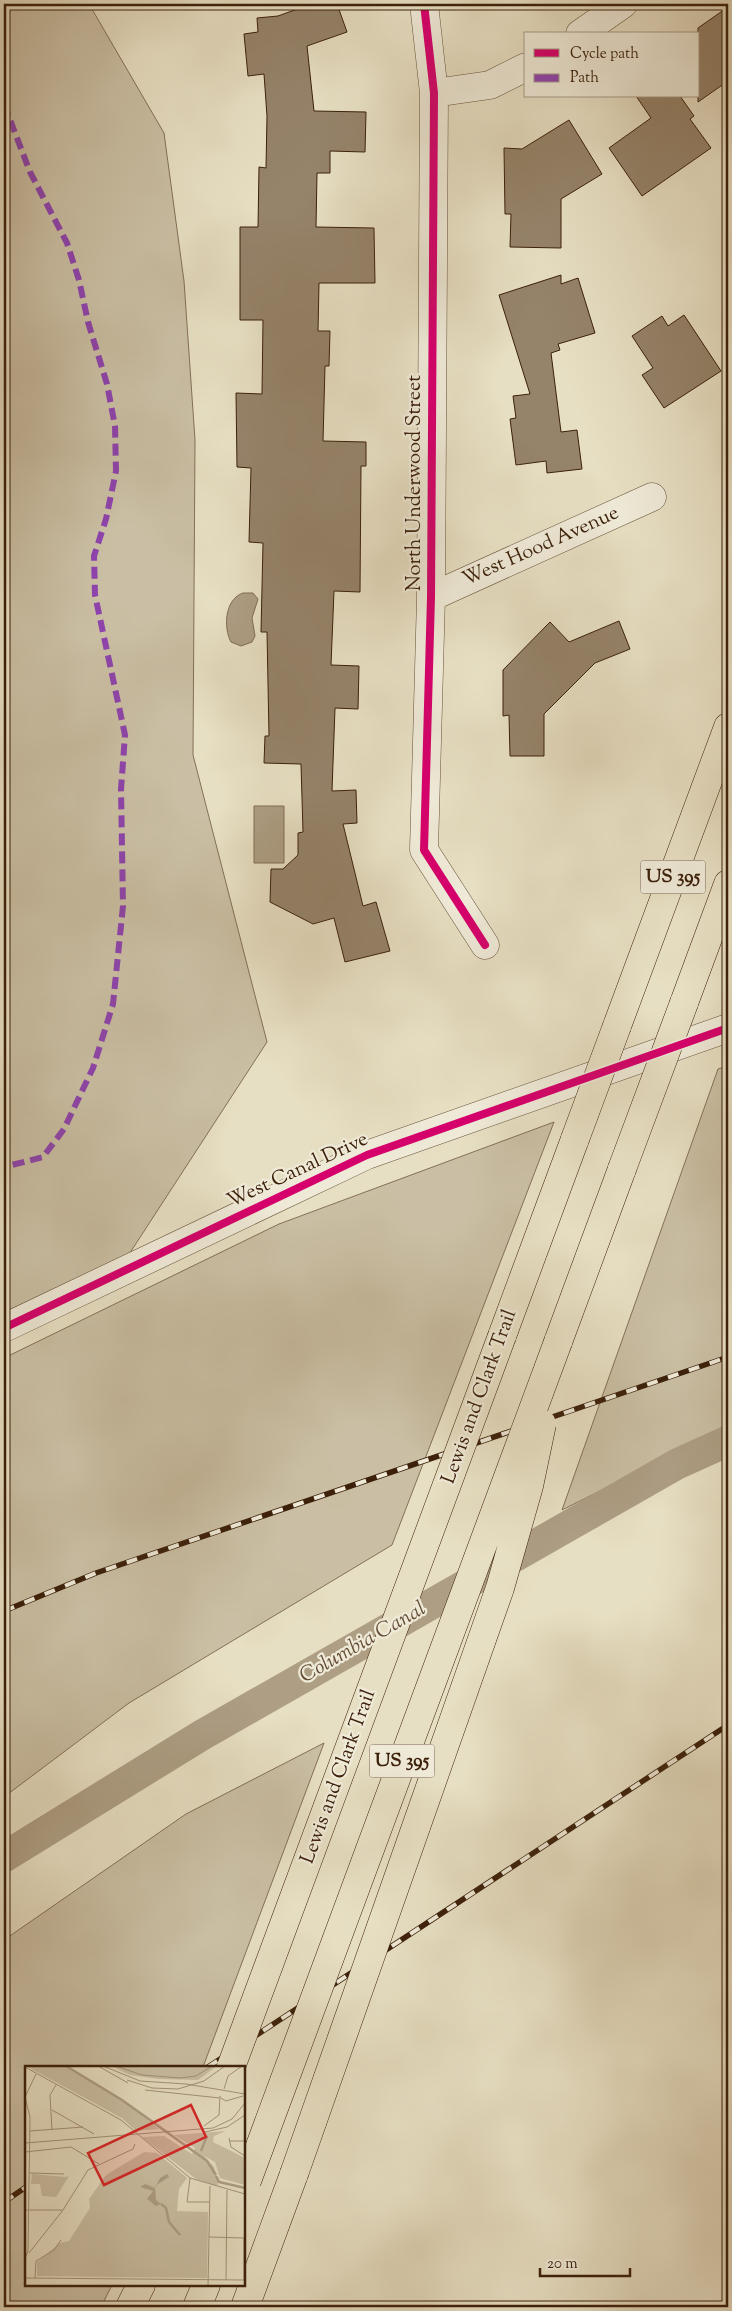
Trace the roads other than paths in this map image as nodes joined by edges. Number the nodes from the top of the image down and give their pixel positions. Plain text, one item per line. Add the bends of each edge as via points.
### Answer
1 (424, 4) edge
2 (623, 4) edge
3 (583, 32) edge
4 (524, 68) edge
5 (434, 93) junction
6 (652, 497) dead end
7 (430, 597) junction
8 (728, 727) edge
9 (728, 884) edge
10 (485, 945) dead end
11 (728, 1028) edge
12 (4, 1328) edge
13 (558, 1342) junction
14 (231, 2066) edge
15 (245, 2185) edge
16 (140, 2286) edge
17 (152, 2286) edge
18 (206, 2286) edge
19 (130, 2307) edge
20 (144, 2307) edge
21 (197, 2307) edge
22 (245, 2307) edge

1 - 5 street, North Underwood Street
2 - 3 street
4 - 5 street via 490,85
5 - 7 street, North Underwood Street
6 - 7 street, West Hood Avenue
7 - 10 street, North Underwood Street via 424,850
8 - 14 highway, Lewis and Clark Trail / US 395, bridge
9 - 13 highway, US 395, bridge
11 - 12 street, West Canal Drive via 367,1155
13 - 15 highway, US 395, bridge
13 - 22 highway, bridge via 529,1486 502,1580
16 - 19 highway
17 - 20 highway
18 - 21 highway

